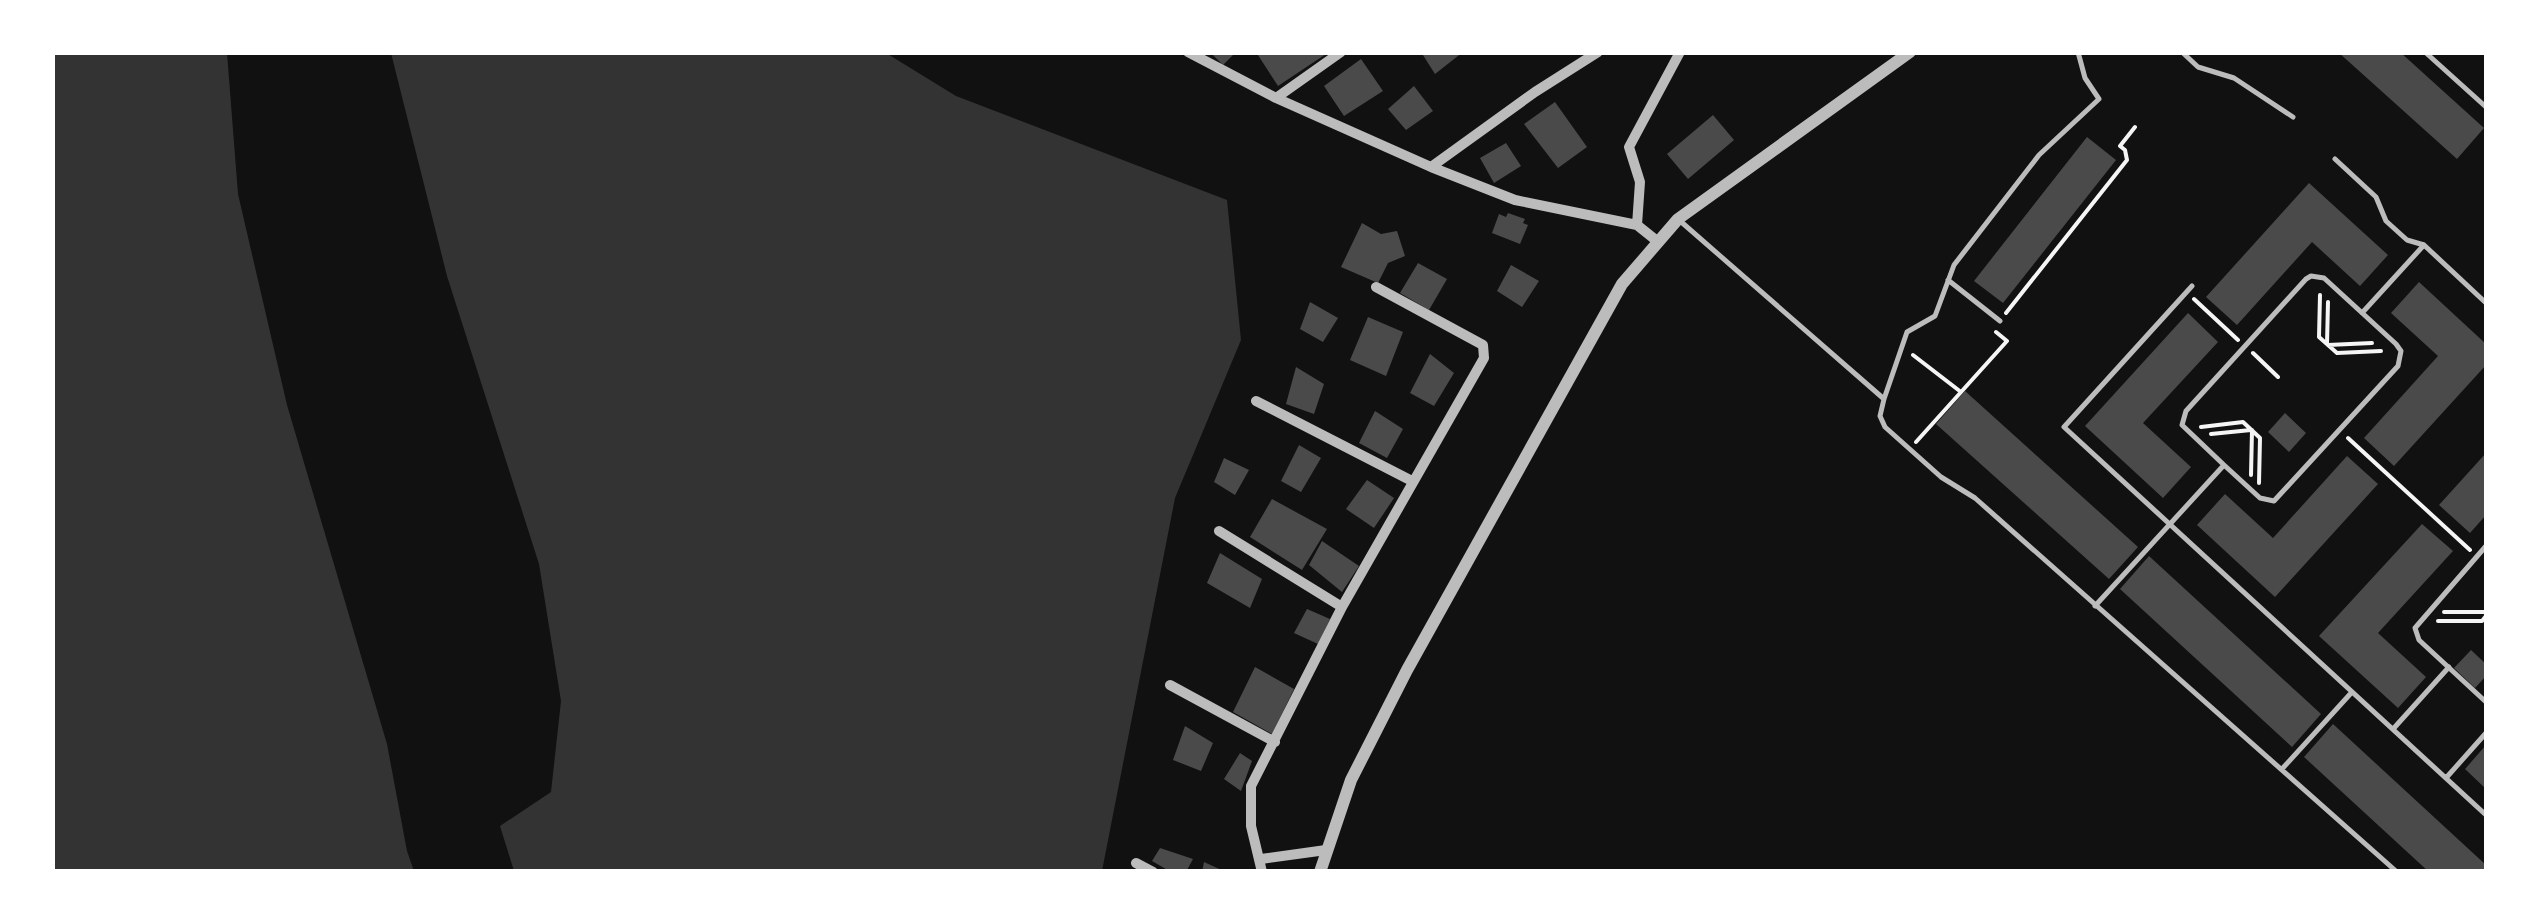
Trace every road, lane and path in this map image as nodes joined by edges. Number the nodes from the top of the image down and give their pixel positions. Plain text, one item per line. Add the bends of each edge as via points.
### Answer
1 (1188, 52) edge
2 (1342, 52) edge
3 (1598, 52) edge
4 (1680, 52) edge
5 (1910, 52) edge
6 (2078, 52) edge
7 (2182, 52) edge
8 (2424, 52) edge
9 (1276, 98) junction
10 (2486, 108) edge
11 (2293, 117) dead end
12 (2134, 127) dead end
13 (2335, 159) dead end
14 (1431, 167) junction
15 (1678, 219) junction
16 (1637, 225) junction
17 (1657, 241) junction
18 (2424, 245) junction
19 (1948, 280) junction
20 (1376, 287) dead end
21 (2190, 289) joint
22 (2320, 294) dead end
23 (2328, 302) dead end
24 (2486, 303) edge
25 (2362, 313) junction
26 (2000, 321) junction
27 (2372, 343) dead end
28 (2328, 345) junction
29 (1902, 346) junction
30 (2245, 346) junction
31 (2381, 351) dead end
32 (2278, 376) dead end
33 (1961, 392) junction
34 (1884, 398) junction
35 (1256, 401) dead end
36 (2198, 427) dead end
37 (2252, 430) junction
38 (2340, 430) junction
39 (2207, 435) dead end
40 (1910, 449) junction
41 (2224, 465) junction
42 (2252, 476) dead end
43 (1412, 481) junction
44 (2259, 483) dead end
45 (2170, 524) junction
46 (1218, 531) dead end
47 (2486, 546) edge
48 (2478, 556) junction
49 (1342, 606) junction
50 (2095, 606) junction
51 (2444, 612) dead end
52 (2486, 614) edge
53 (2436, 620) dead end
54 (2449, 667) junction
55 (1170, 685) dead end
56 (2352, 692) junction
57 (2486, 702) edge
58 (2392, 729) junction
59 (2486, 734) edge
60 (1275, 742) junction
61 (2282, 768) junction
62 (2446, 778) junction
63 (2486, 815) edge
64 (1326, 850) junction
65 (1136, 863) dead end
66 (1262, 865) edge
67 (1153, 872) edge
68 (1320, 872) edge
69 (2398, 872) edge

1 - 9 street
2 - 9 street
3 - 14 street
4 - 16 street via 1629,147 1640,182
5 - 15 street
6 - 19 lane via 2099,99 2040,155
7 - 11 lane
8 - 10 lane
9 - 14 street
12 - 26 path via 2120,146 2126,160
13 - 18 lane via 2376,197 2386,220 2407,240
14 - 16 street via 1515,200
15 - 17 street
15 - 34 lane
16 - 17 street
17 - 64 street via 1622,284 1407,670 1350,780
18 - 24 lane
18 - 25 lane
19 - 26 lane
19 - 29 lane via 1935,316 1912,327
20 - 43 street via 1483,345 1484,358
21 - 30 path
21 - 45 lane via 2064,427
22 - 28 path via 2319,336
23 - 28 path
25 - 30 lane via 2324,278 2311,276
25 - 38 lane via 2396,344 2400,359
26 - 33 path via 1993,330 2007,340
27 - 28 path
28 - 31 path via 2336,353
29 - 33 path
29 - 34 lane
30 - 32 path
30 - 41 lane via 2182,418 2186,430
33 - 40 path
34 - 40 lane via 1882,422
35 - 43 street
36 - 37 path via 2243,422
37 - 39 path
37 - 42 path
37 - 44 path via 2260,438
38 - 41 lane via 2274,501 2260,498
38 - 48 path
40 - 50 lane
41 - 45 lane
43 - 49 street
45 - 50 lane
45 - 56 lane
46 - 49 street
47 - 48 lane
48 - 54 lane via 2415,628
49 - 60 street
50 - 61 lane
51 - 52 path
52 - 53 path via 2482,621
54 - 57 lane
54 - 58 lane
55 - 60 street
56 - 58 lane
56 - 61 lane
58 - 62 lane
59 - 62 lane
60 - 66 street via 1251,786 1251,826
61 - 69 lane
62 - 63 lane
64 - 66 street
64 - 68 street
65 - 67 street

